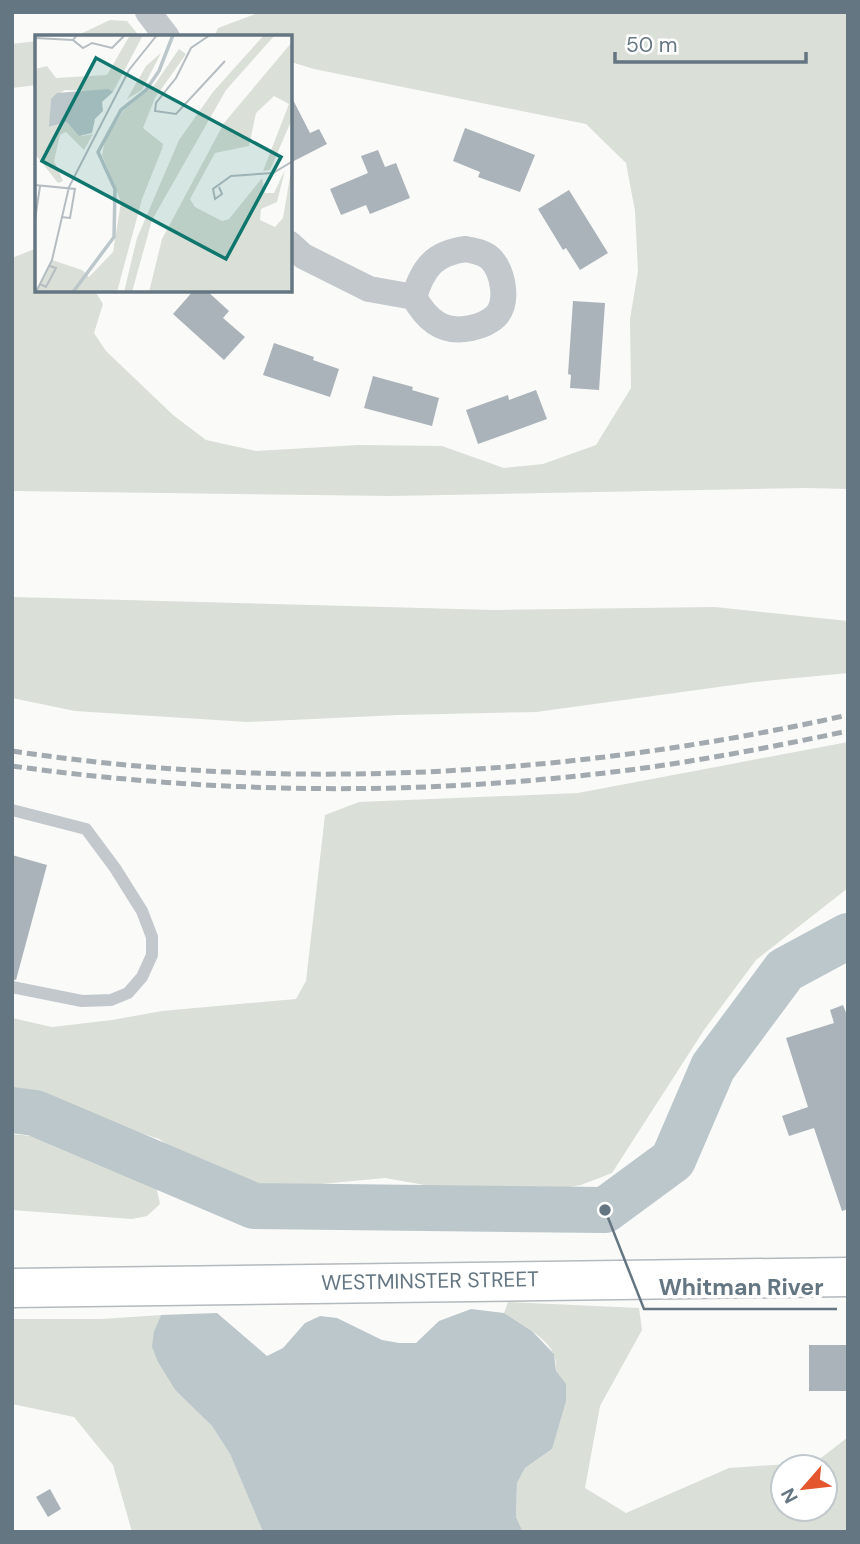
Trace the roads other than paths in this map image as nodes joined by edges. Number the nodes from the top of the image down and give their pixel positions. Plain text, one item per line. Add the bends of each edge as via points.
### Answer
1 (148, 12) edge
2 (165, 35) edge
3 (292, 246) edge
4 (414, 297) dead end
5 (12, 810) edge
6 (12, 987) edge
7 (848, 1277) edge
8 (12, 1288) edge

1 - 2 street
3 - 4 street via 369,289
5 - 6 lane via 86,829 142,911 152,937 152,955 128,993 111,1000 82,1002
7 - 8 highway, WESTMINSTER STREET

